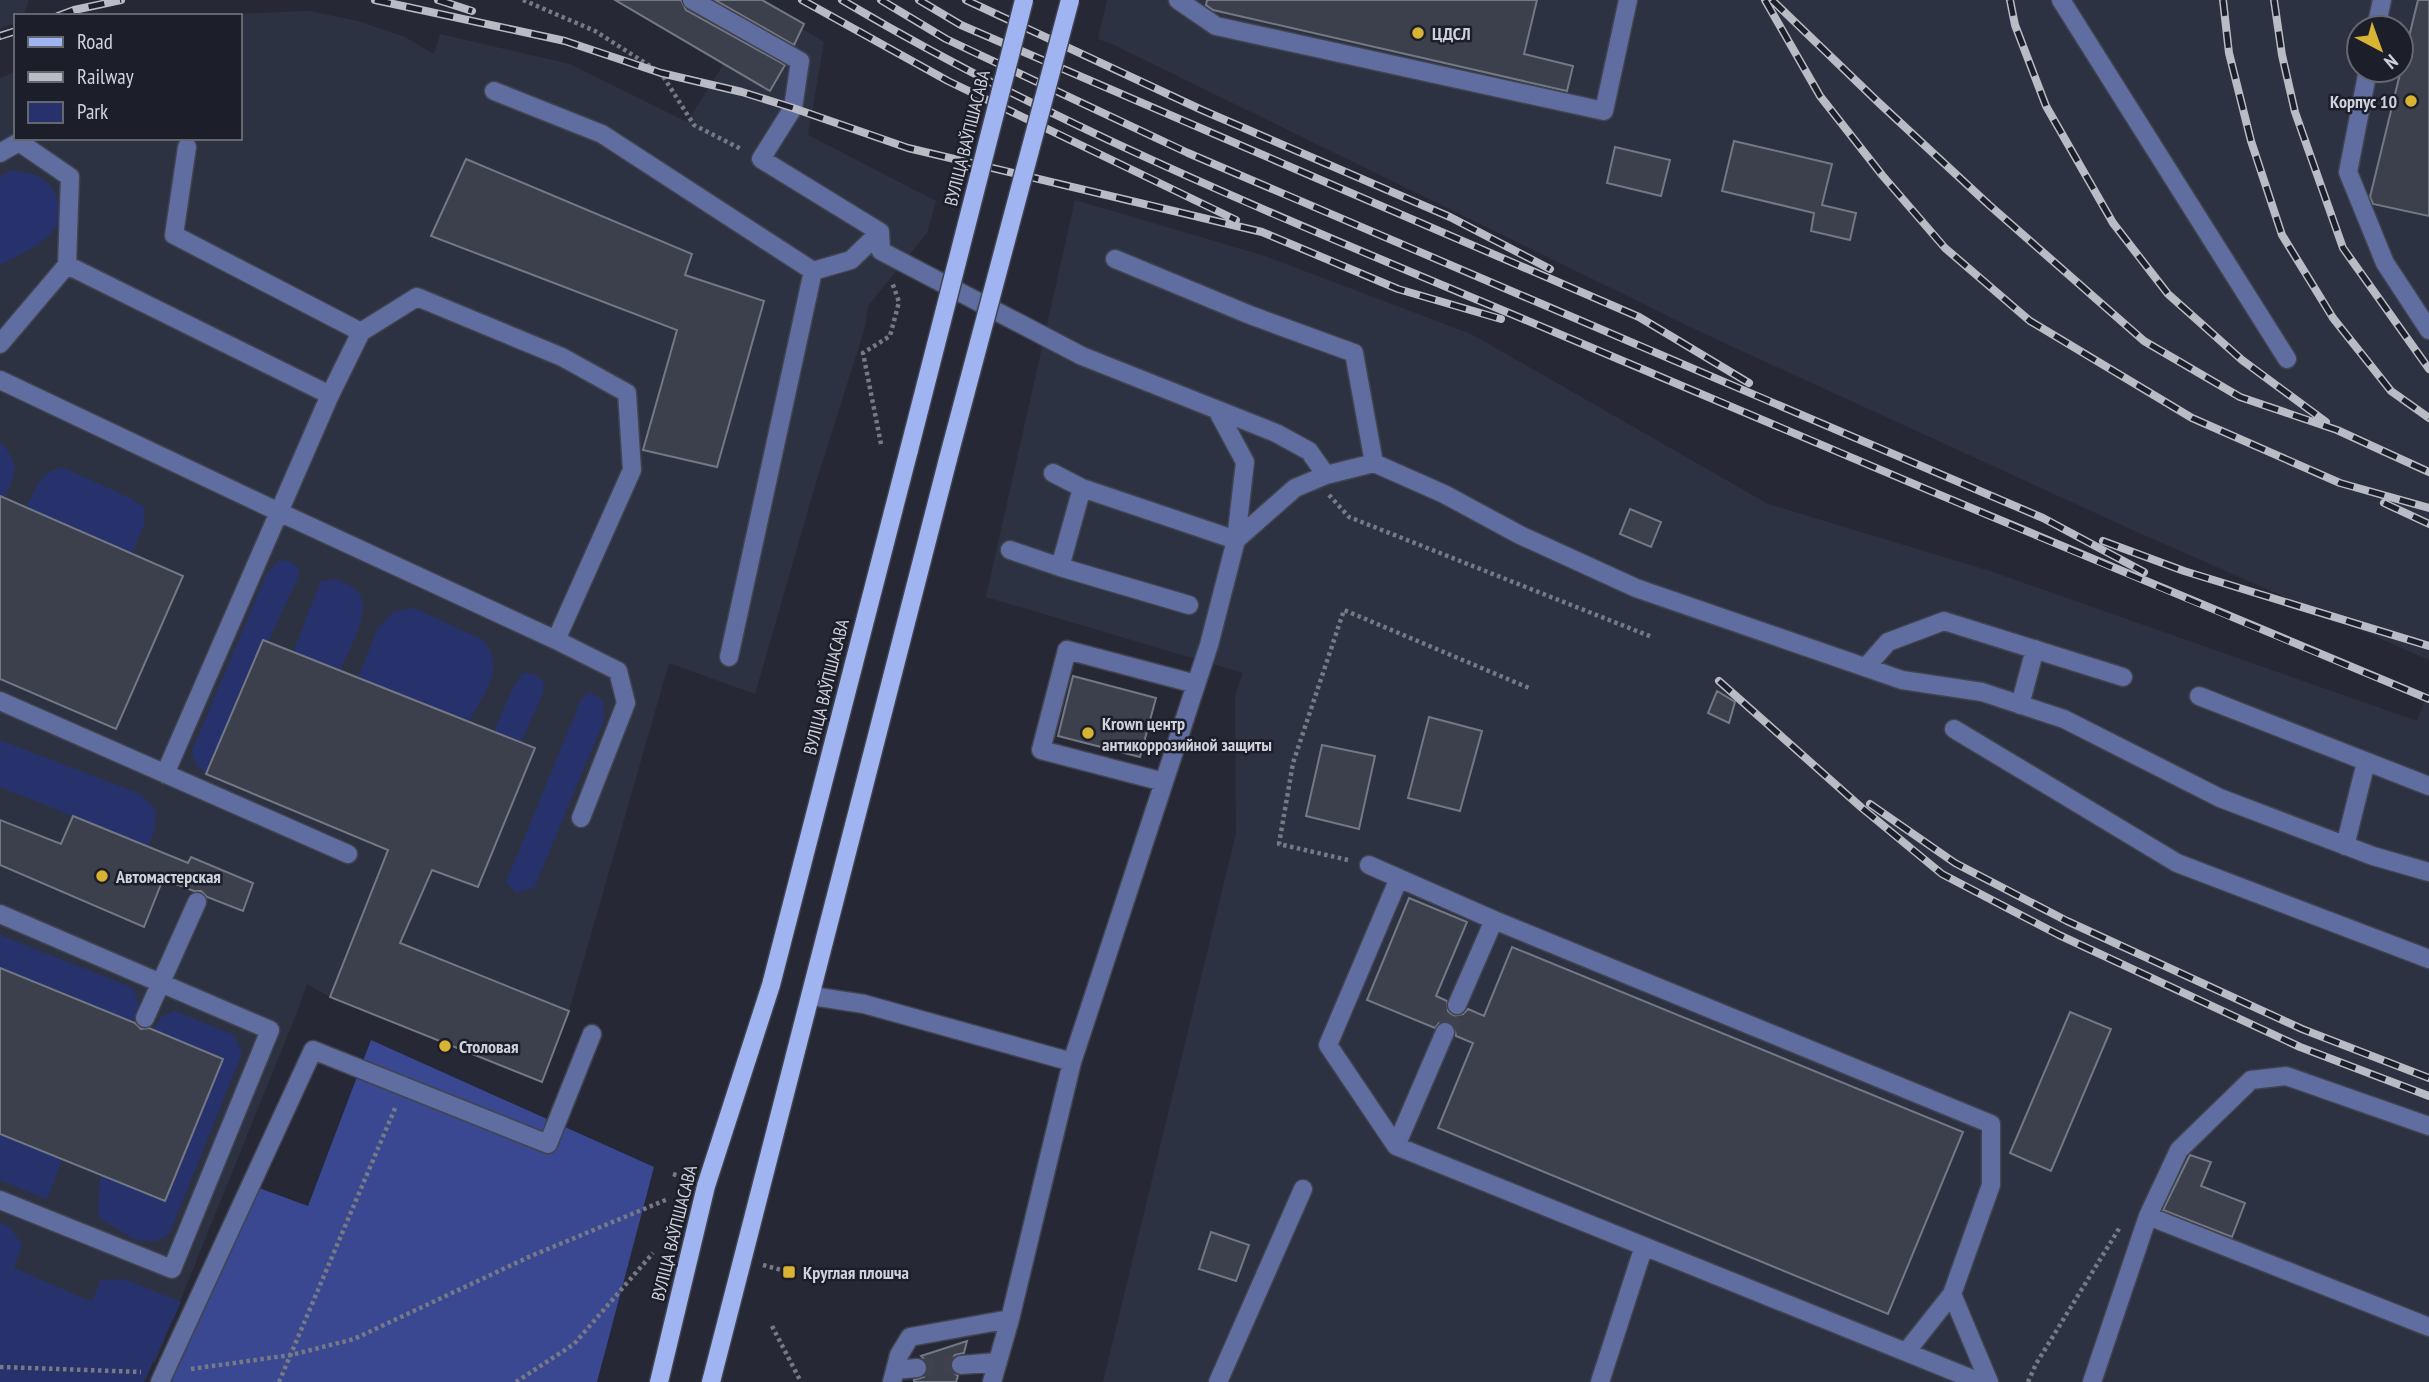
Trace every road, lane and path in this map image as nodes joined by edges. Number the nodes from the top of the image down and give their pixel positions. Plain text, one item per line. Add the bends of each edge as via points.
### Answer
1 (523, 0) edge
2 (692, 0) edge
3 (1024, 0) edge
4 (1070, 0) edge
5 (1178, 0) edge
6 (1628, 0) edge
7 (2061, 0) edge
8 (2365, 84) edge
9 (494, 91) dead end
10 (187, 147) dead end
11 (0, 153) edge
12 (761, 159) junction
13 (880, 232) junction
14 (881, 251) junction
15 (1115, 259) dead end
16 (67, 265) junction
17 (813, 271) junction
18 (2429, 330) edge
19 (361, 332) junction
20 (0, 344) edge
21 (2287, 359) dead end
22 (0, 380) edge
23 (330, 395) junction
24 (1217, 410) junction
25 (881, 444) dead end
26 (1374, 463) junction
27 (1053, 473) dead end
28 (1320, 477) junction
29 (1082, 488) junction
30 (279, 512) junction
31 (1236, 540) junction
32 (1010, 550) dead end
33 (1060, 567) junction
34 (1189, 605) dead end
35 (1652, 637) dead end
36 (556, 640) junction
37 (2035, 649) junction
38 (729, 657) dead end
39 (1866, 667) junction
40 (2123, 677) dead end
41 (1196, 684) junction
42 (1529, 688) dead end
43 (2199, 696) dead end
44 (0, 701) edge
45 (2020, 705) junction
46 (1954, 729) dead end
47 (2366, 762) junction
48 (165, 774) junction
49 (1164, 782) junction
50 (2429, 786) edge
51 (581, 818) dead end
52 (2345, 846) junction
53 (348, 855) dead end
54 (1369, 865) joint
55 (2429, 872) edge
56 (1399, 878) junction
57 (197, 902) dead end
58 (0, 914) edge
59 (1494, 920) junction
60 (2429, 959) edge
61 (162, 983) junction
62 (812, 996) junction
63 (1457, 1005) tunnel mouth
64 (145, 1018) dead end
65 (1445, 1032) tunnel mouth
66 (592, 1034) dead end
67 (1072, 1062) junction
68 (404, 1086) junction
69 (2429, 1126) edge
70 (1396, 1146) junction
71 (1303, 1189) dead end
72 (668, 1199) dead end
73 (0, 1200) edge
74 (2148, 1216) junction
75 (1644, 1246) junction
76 (653, 1253) dead end
77 (1952, 1294) junction
78 (1010, 1319) junction
79 (772, 1326) dead end
80 (2429, 1327) edge
81 (1906, 1352) junction
82 (291, 1354) junction
83 (997, 1362) junction
84 (961, 1365) tunnel mouth
85 (0, 1367) edge
86 (917, 1368) tunnel mouth
87 (893, 1376) edge
88 (162, 1378) edge
89 (279, 1382) edge
90 (516, 1382) edge
91 (659, 1382) edge
92 (711, 1382) edge
93 (801, 1382) edge
94 (992, 1382) edge
95 (1218, 1382) edge
96 (1600, 1382) edge
97 (1980, 1382) edge
98 (1989, 1382) edge
99 (2028, 1382) edge
100 (2091, 1382) edge

1 - 12 path via 595,31 661,73 694,125
2 - 12 lane via 800,61 793,108
3 - 91 main road, ВУЛІЦА ВАЎПШАСАВА, bridge via 771,985 706,1186
4 - 62 main road, bridge
5 - 6 lane via 1216,26 1604,111
7 - 21 lane
8 - 18 lane via 2348,172 2385,263
9 - 17 lane via 602,134
10 - 19 lane via 173,234
11 - 16 lane via 19,142 70,177
12 - 13 lane
13 - 14 lane
13 - 17 lane via 851,260
14 - 24 lane via 1082,356
14 - 25 path via 899,302 890,336 863,353
15 - 26 lane via 1353,353
16 - 20 lane
16 - 23 lane
17 - 38 lane
19 - 23 lane
19 - 36 lane via 417,297 562,357 627,393 632,470
22 - 30 lane
23 - 30 lane
24 - 28 lane via 1309,451
24 - 31 lane via 1245,462
26 - 28 lane
26 - 39 lane via 1636,587
27 - 29 lane
28 - 31 lane via 1295,488
28 - 35 path via 1349,517
29 - 31 lane
29 - 33 lane
30 - 36 lane
30 - 48 lane
31 - 41 lane
32 - 33 lane
33 - 34 lane
36 - 51 lane via 618,671 626,704
37 - 39 lane via 1944,621 1888,642
37 - 40 lane
37 - 45 lane
39 - 45 lane via 1902,680 1982,692
41 - 49 lane
41 - 49 lane via 1067,650 1041,750
42 - 54 path via 1345,610 1293,763 1279,844
43 - 47 lane
44 - 48 lane
45 - 52 lane via 2064,719 2221,798
46 - 60 lane via 2177,863
47 - 50 lane
47 - 52 lane
48 - 53 lane
49 - 67 lane
52 - 55 lane
54 - 56 lane
56 - 59 lane
56 - 70 lane via 1328,1045
57 - 61 lane
58 - 61 lane
59 - 63 lane
59 - 77 lane via 1991,1124 1991,1185
61 - 64 lane
61 - 73 lane via 270,1030 172,1269
62 - 67 lane via 864,1004
62 - 92 main road
65 - 70 lane
66 - 68 lane via 548,1144
67 - 78 lane
68 - 82 path
68 - 88 lane via 313,1050
69 - 74 lane via 2286,1076 2251,1080 2179,1150
70 - 75 lane
71 - 95 lane
72 - 82 path via 531,1256 354,1339
74 - 80 lane
74 - 99 path via 2129,1212
74 - 100 lane
75 - 81 lane
75 - 96 lane
76 - 90 path via 573,1344
77 - 81 lane
77 - 98 lane
78 - 83 lane
78 - 87 lane via 910,1337
79 - 93 path
81 - 97 lane
82 - 88 path
82 - 89 path
83 - 84 lane
83 - 94 lane
85 - 88 path
86 - 87 lane

